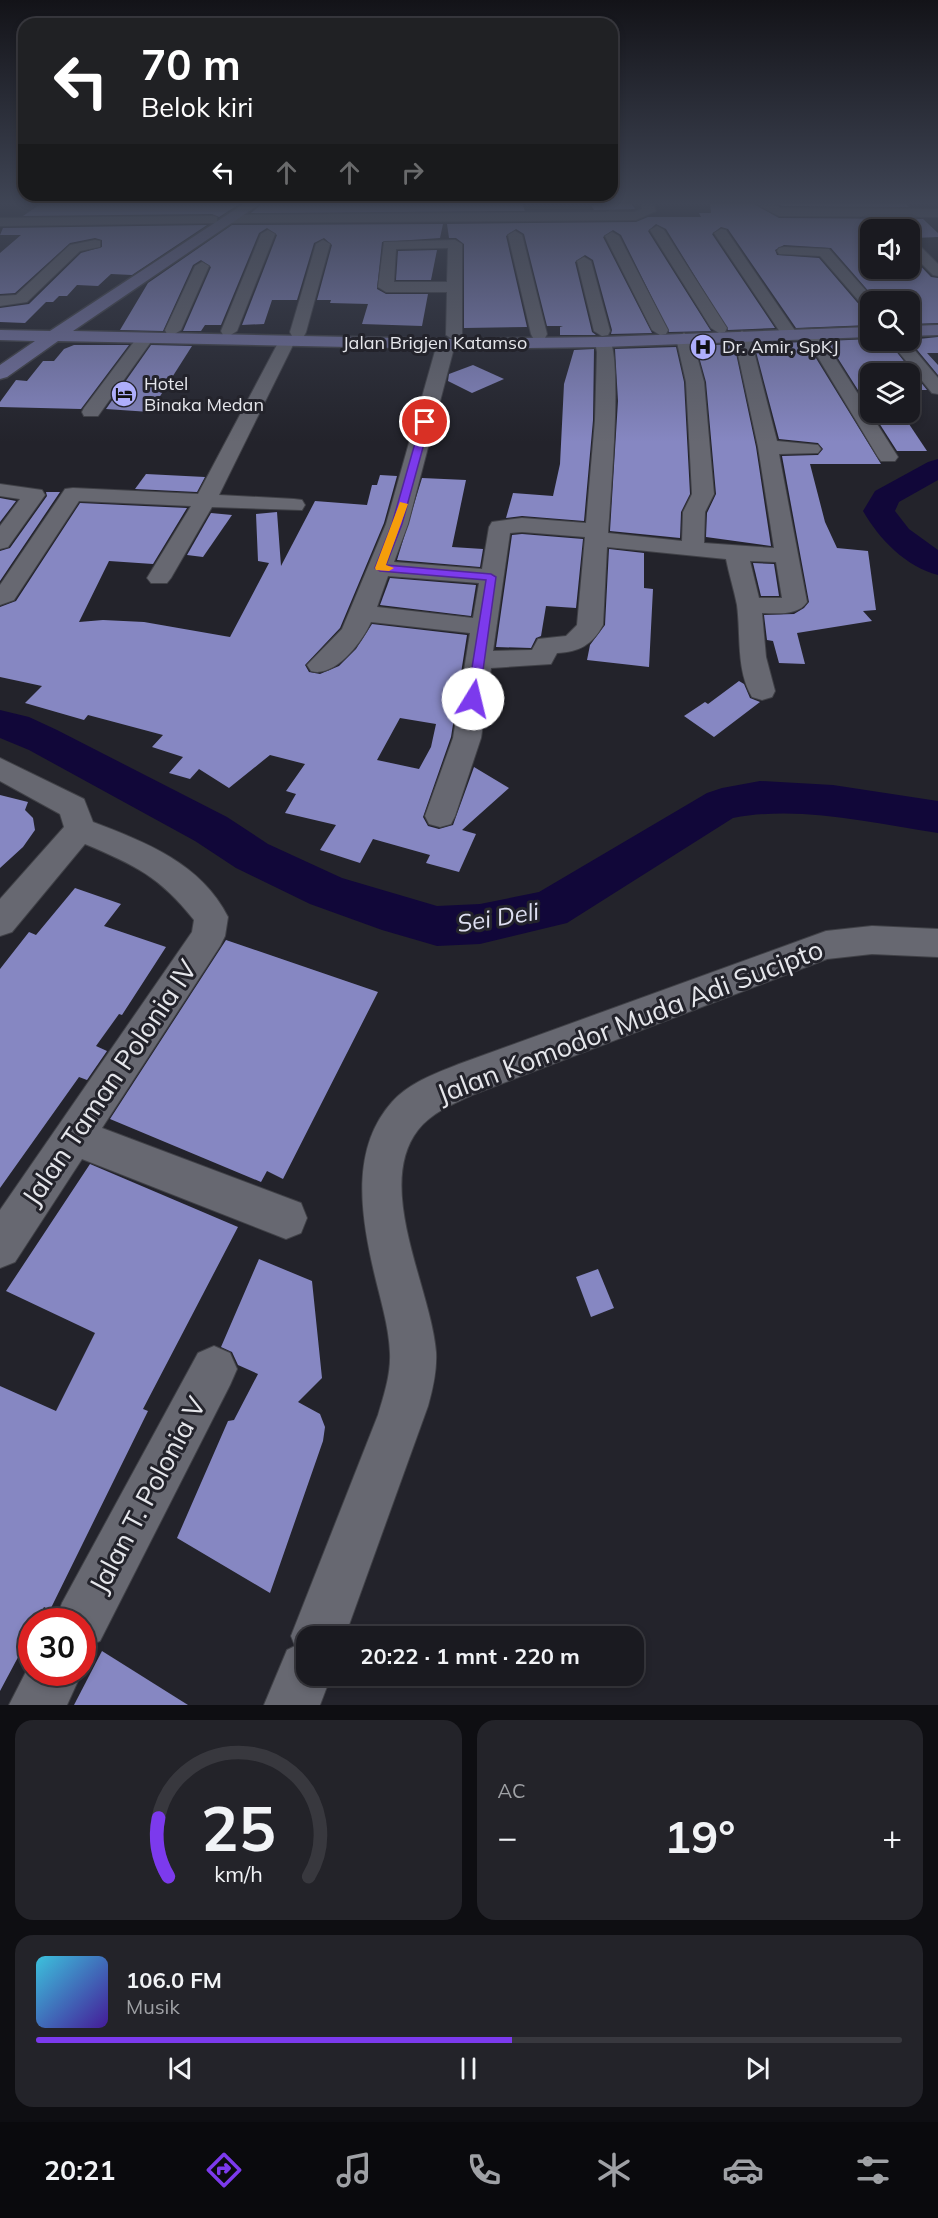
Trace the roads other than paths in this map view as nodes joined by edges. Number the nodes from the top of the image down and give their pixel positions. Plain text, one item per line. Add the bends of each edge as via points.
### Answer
1 (38, 283) edge
2 (116, 283) edge
3 (126, 283) edge
4 (194, 283) edge
5 (248, 283) edge
6 (308, 283) edge
7 (386, 283) edge
8 (455, 283) edge
9 (527, 283) edge
10 (589, 283) edge
11 (636, 283) edge
12 (690, 283) edge
13 (755, 283) edge
14 (455, 287) junction
15 (0, 301) edge
16 (97, 305) junction
17 (76, 309) junction
18 (860, 325) edge
19 (920, 325) edge
20 (719, 328) junction
21 (938, 328) edge
22 (107, 329) junction
23 (1, 330) edge
24 (173, 330) junction
25 (660, 330) junction
26 (920, 330) edge
27 (229, 331) junction
28 (788, 331) junction
29 (49, 332) junction
30 (860, 332) edge
31 (539, 334) junction
32 (812, 334) junction
33 (742, 336) junction
34 (292, 337) junction
35 (602, 337) junction
36 (84, 338) junction
37 (684, 338) junction
38 (145, 339) junction
39 (450, 340) junction
40 (906, 351) edge
41 (26, 354) junction
42 (0, 359) edge
43 (0, 373) edge
44 (938, 388) edge
45 (91, 412) dead end
46 (768, 447) junction
47 (811, 449) dead end
48 (888, 457) dead end
49 (0, 490) edge
50 (204, 501) junction
51 (294, 505) dead end
52 (597, 535) junction
53 (0, 542) edge
54 (693, 547) junction
55 (736, 553) junction
56 (785, 556) junction
57 (380, 568) junction
58 (491, 577) junction
59 (159, 578) dead end
60 (0, 598) edge
61 (749, 605) junction
62 (362, 613) junction
63 (484, 627) junction
64 (479, 660) junction
65 (320, 665) dead end
66 (762, 691) dead end
67 (0, 768) edge
68 (440, 816) dead end
69 (80, 829) junction
70 (0, 922) edge
71 (938, 943) edge
72 (76, 1137) junction
73 (286, 1218) dead end
74 (0, 1247) edge
75 (214, 1368) dead end
76 (88, 1608) edge
77 (322, 1626) edge
78 (47, 1686) edge
79 (299, 1686) edge
80 (38, 1705) edge
81 (292, 1705) edge

1 - 15 street via 21,299
2 - 17 main road
3 - 16 main road
4 - 24 street
5 - 27 street
6 - 34 street
7 - 14 street via 386,287
8 - 14 street
9 - 31 street
10 - 35 street
11 - 25 street
12 - 20 street
13 - 28 street
14 - 39 street
16 - 22 main road via 97,317
16 - 29 main road
17 - 23 main road
17 - 29 main road
18 - 28 main road, Jalan Brigjen Katamso
19 - 21 main road
20 - 25 main road, Jalan Brigjen Katamso
20 - 28 main road, Jalan Brigjen Katamso
21 - 26 main road
22 - 24 main road, Jalan Brigjen Katamso
22 - 29 main road, Jalan Brigjen Katamso
23 - 29 main road, Jalan Brigjen Katamso
24 - 27 main road, Jalan Brigjen Katamso
25 - 35 main road, Jalan Brigjen Katamso
27 - 34 main road, Jalan Brigjen Katamso
28 - 32 main road, Jalan Brigjen Katamso
28 - 33 main road, Jalan Brigjen Katamso
29 - 36 main road, Jalan Brigjen Katamso
29 - 41 main road
29 - 42 main road
30 - 32 main road, Jalan Brigjen Katamso
31 - 35 main road, Jalan Brigjen Katamso
31 - 39 main road, Jalan Brigjen Katamso
32 - 48 street
33 - 37 main road, Jalan Brigjen Katamso
33 - 46 street
34 - 38 main road, Jalan Brigjen Katamso
34 - 39 main road, Jalan Brigjen Katamso
34 - 50 street
35 - 37 main road, Jalan Brigjen Katamso
35 - 39 main road, Jalan Brigjen Katamso
35 - 52 street via 606,352 605,420
36 - 38 main road, Jalan Brigjen Katamso
36 - 41 main road
37 - 54 street via 694,382 703,494 694,512
38 - 45 street
39 - 57 street via 397,524
40 - 44 street
41 - 43 main road
46 - 47 street
46 - 56 street
49 - 53 street via 34,495
50 - 51 street
50 - 59 street
50 - 60 street via 73,494
52 - 54 street
52 - 58 street via 522,525 500,527
52 - 64 street via 591,625 586,636 565,646 547,645 544,656 537,659
54 - 55 street
55 - 56 street
55 - 61 street
56 - 61 street via 795,602 783,606
57 - 58 street
57 - 62 street
58 - 63 street
61 - 66 street via 753,657
62 - 63 street
62 - 65 street via 352,633
63 - 64 street
64 - 68 street via 467,738
67 - 69 street via 73,807
69 - 70 street
69 - 72 street, Jalan Taman Polonia IV via 146,856 183,883 211,916 208,936
71 - 77 street, Jalan Komodor Muda Adi Sucipto via 872,940 826,945 459,1082 429,1096 404,1116 384,1158 383,1218 412,1344 413,1377
72 - 73 street
72 - 74 street, Jalan Taman Polonia IV
75 - 76 street, Jalan T. Polonia V
78 - 80 street
79 - 81 street

